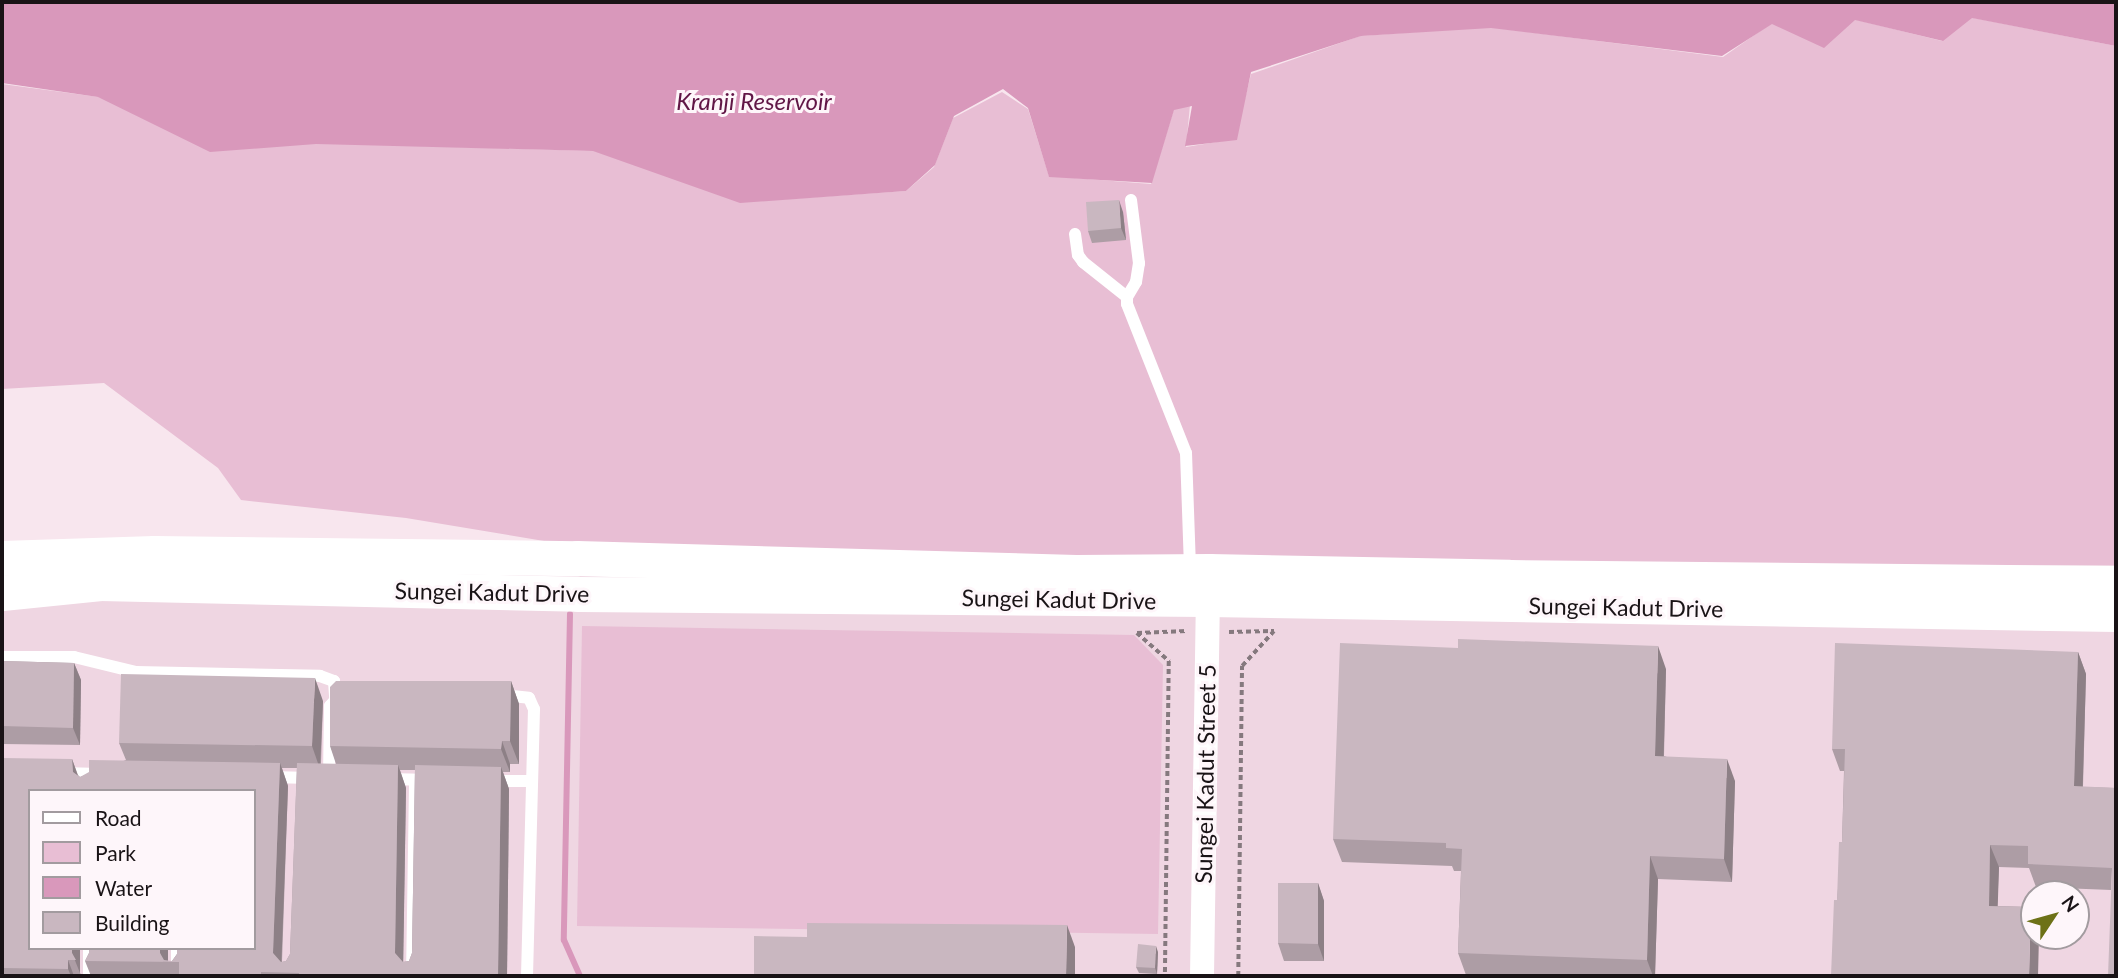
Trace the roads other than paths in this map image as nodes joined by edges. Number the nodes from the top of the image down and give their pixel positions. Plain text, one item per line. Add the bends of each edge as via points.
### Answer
1 (1132, 200) dead end
2 (1075, 234) dead end
3 (1126, 297) junction
4 (2, 558) edge
5 (1202, 580) junction
6 (2116, 583) edge
7 (2, 593) edge
8 (2116, 614) edge
9 (2, 657) edge
10 (354, 695) edge
11 (494, 695) edge
12 (335, 698) junction
13 (52, 773) edge
14 (89, 774) junction
15 (114, 774) edge
16 (257, 777) edge
17 (378, 779) edge
18 (415, 780) junction
19 (441, 780) edge
20 (480, 781) edge
21 (532, 782) junction
22 (89, 789) edge
23 (89, 950) edge
24 (177, 950) edge
25 (89, 976) edge
26 (177, 976) edge
27 (412, 976) edge
28 (527, 976) edge
29 (1202, 976) edge

1 - 3 lane via 1139,262 1136,282
2 - 3 lane via 1083,262
3 - 5 lane via 1128,313 1186,453
4 - 5 main road, Sungei Kadut Drive via 154,552 577,558 1076,572
5 - 6 main road, Sungei Kadut Drive via 1496,577
5 - 7 main road, Sungei Kadut Drive via 578,594 100,583
5 - 8 main road, Sungei Kadut Drive
5 - 29 street, Sungei Kadut Street 5
9 - 12 lane via 74,657 136,672 320,676 334,681
10 - 12 lane
11 - 21 lane via 521,695 529,698 534,709
12 - 16 lane via 330,706 335,778 297,784
13 - 14 lane
14 - 15 lane
14 - 22 lane
17 - 18 lane
18 - 19 lane
18 - 27 lane
20 - 21 lane
21 - 28 lane
23 - 25 lane
24 - 26 lane

